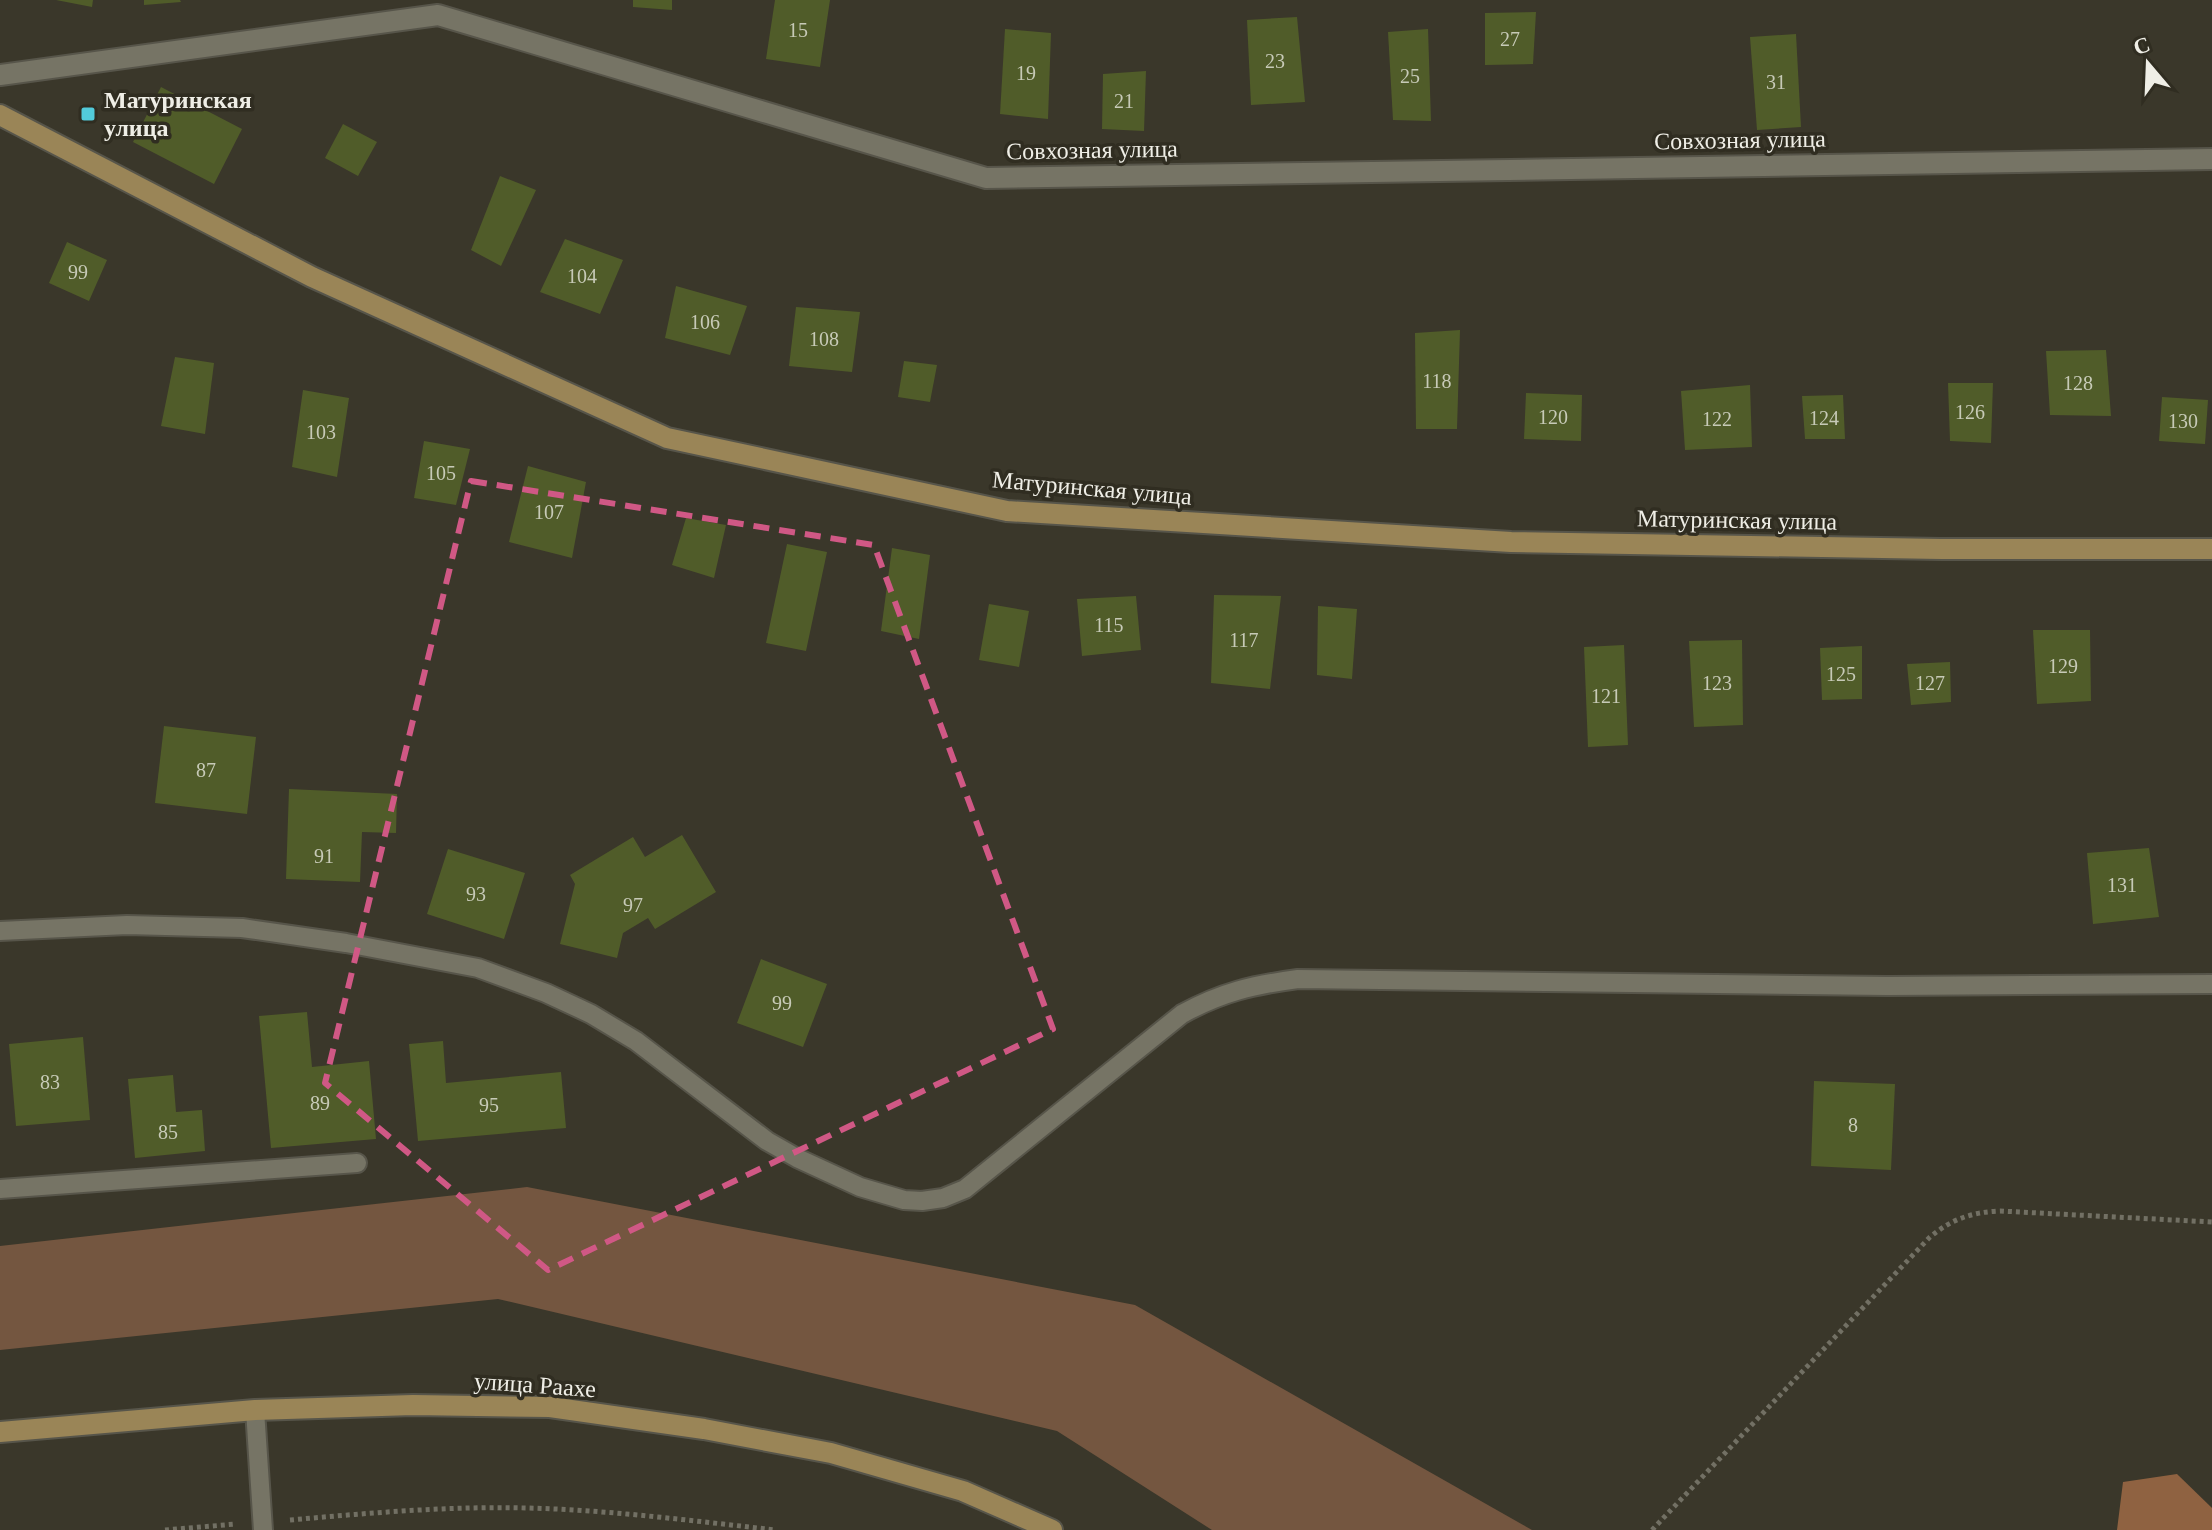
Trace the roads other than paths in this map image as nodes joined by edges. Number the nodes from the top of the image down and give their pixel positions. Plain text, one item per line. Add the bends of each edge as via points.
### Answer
1 (0, 75) edge
2 (0, 115) edge
3 (2212, 159) edge
4 (2212, 549) edge
5 (0, 931) edge
6 (2212, 984) edge
7 (357, 1163) dead end
8 (0, 1189) edge
9 (255, 1410) junction
10 (0, 1432) edge
11 (263, 1526) edge
12 (1052, 1530) edge

1 - 3 street, Совхозная улица via 438,15 986,178
2 - 4 street, Матуринская улица via 312,277 667,438 1007,511 1511,542
5 - 6 lane via 127,925 242,928 478,968 591,1014 636,1041 783,1151 860,1187 922,1201 965,1189 1182,1014 1250,985 1298,979
7 - 8 lane
9 - 10 street, улица Раахе
9 - 11 lane
9 - 12 street, улица Раахе via 550,1407 704,1429 831,1453 963,1491

